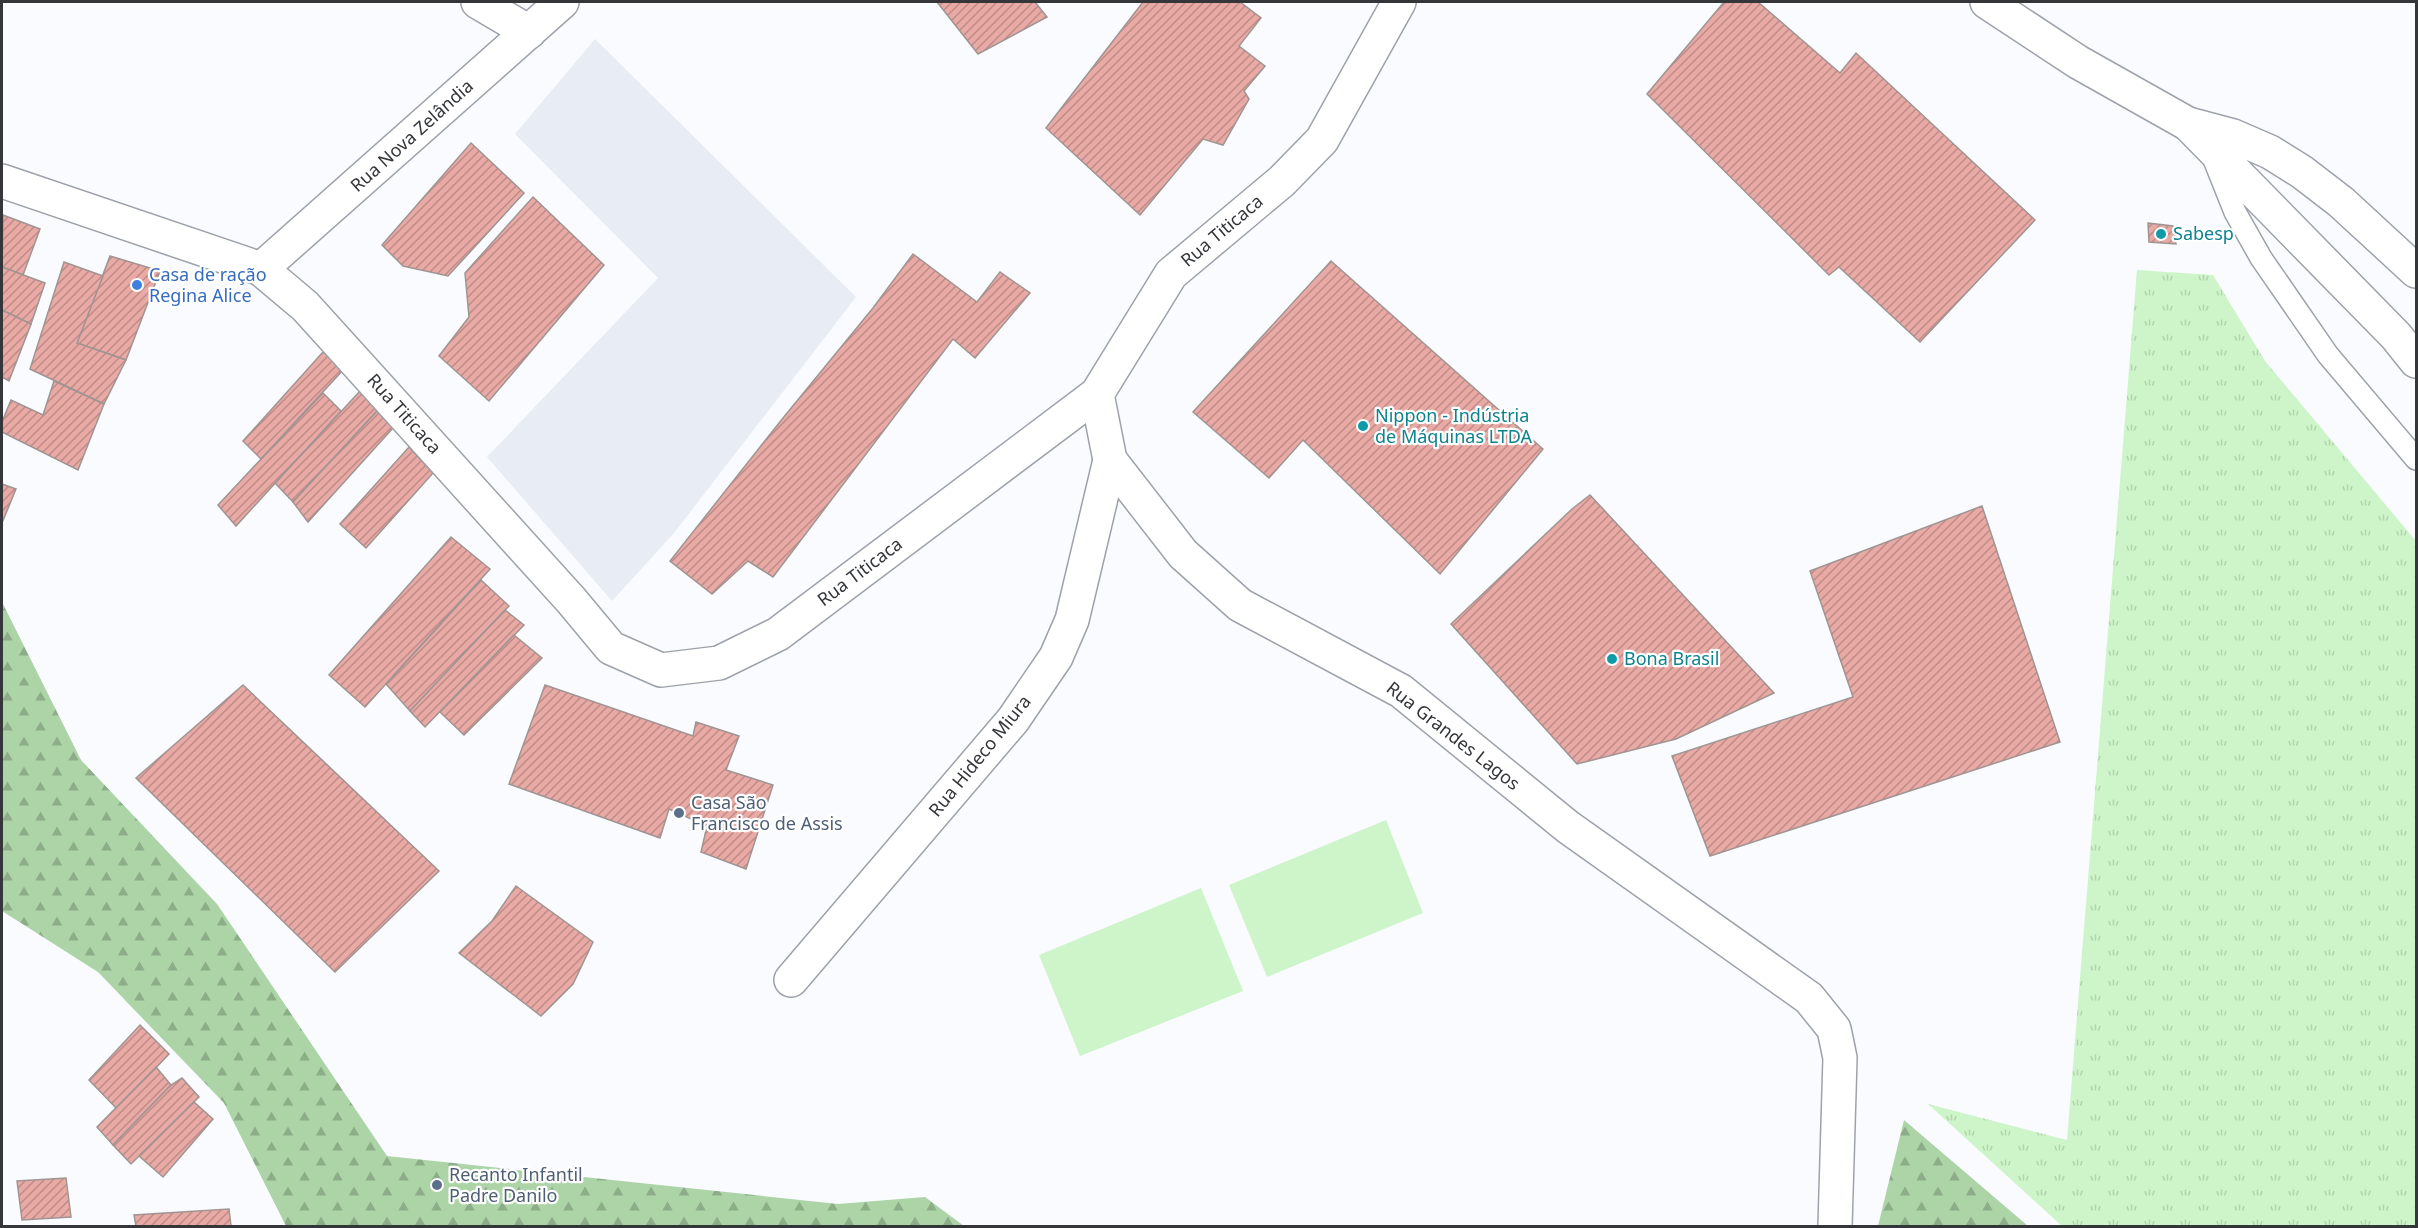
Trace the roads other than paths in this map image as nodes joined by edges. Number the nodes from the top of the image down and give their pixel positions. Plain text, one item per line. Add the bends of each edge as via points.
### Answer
1 (478, 2) edge
2 (562, 2) edge
3 (1399, 2) edge
4 (1987, 2) edge
5 (529, 32) junction
6 (2198, 134) junction
7 (2, 180) edge
8 (261, 269) junction
9 (2416, 271) edge
10 (2416, 361) edge
11 (1097, 394) junction
12 (2416, 459) edge
13 (1110, 460) junction
14 (790, 980) dead end
15 (1835, 1227) edge

1 - 5 street
2 - 5 street, Rua Nova Zelândia
3 - 11 street, Rua Titicaca via 1322,140 1281,181 1171,274
4 - 6 street
5 - 8 street, Rua Nova Zelândia
6 - 9 street via 2242,140 2302,172
6 - 10 street
6 - 12 lane via 2261,258 2328,355
7 - 8 street
8 - 11 street, Rua Titicaca via 305,306 344,348 611,648 661,670 718,663 778,634
11 - 13 street, Rua Grandes Lagos
13 - 14 street, Rua Hideco Miura via 1072,620 1056,657 1013,720
13 - 15 street, Rua Grandes Lagos via 1183,554 1240,605 1401,691 1569,827 1809,998 1834,1029 1840,1058

